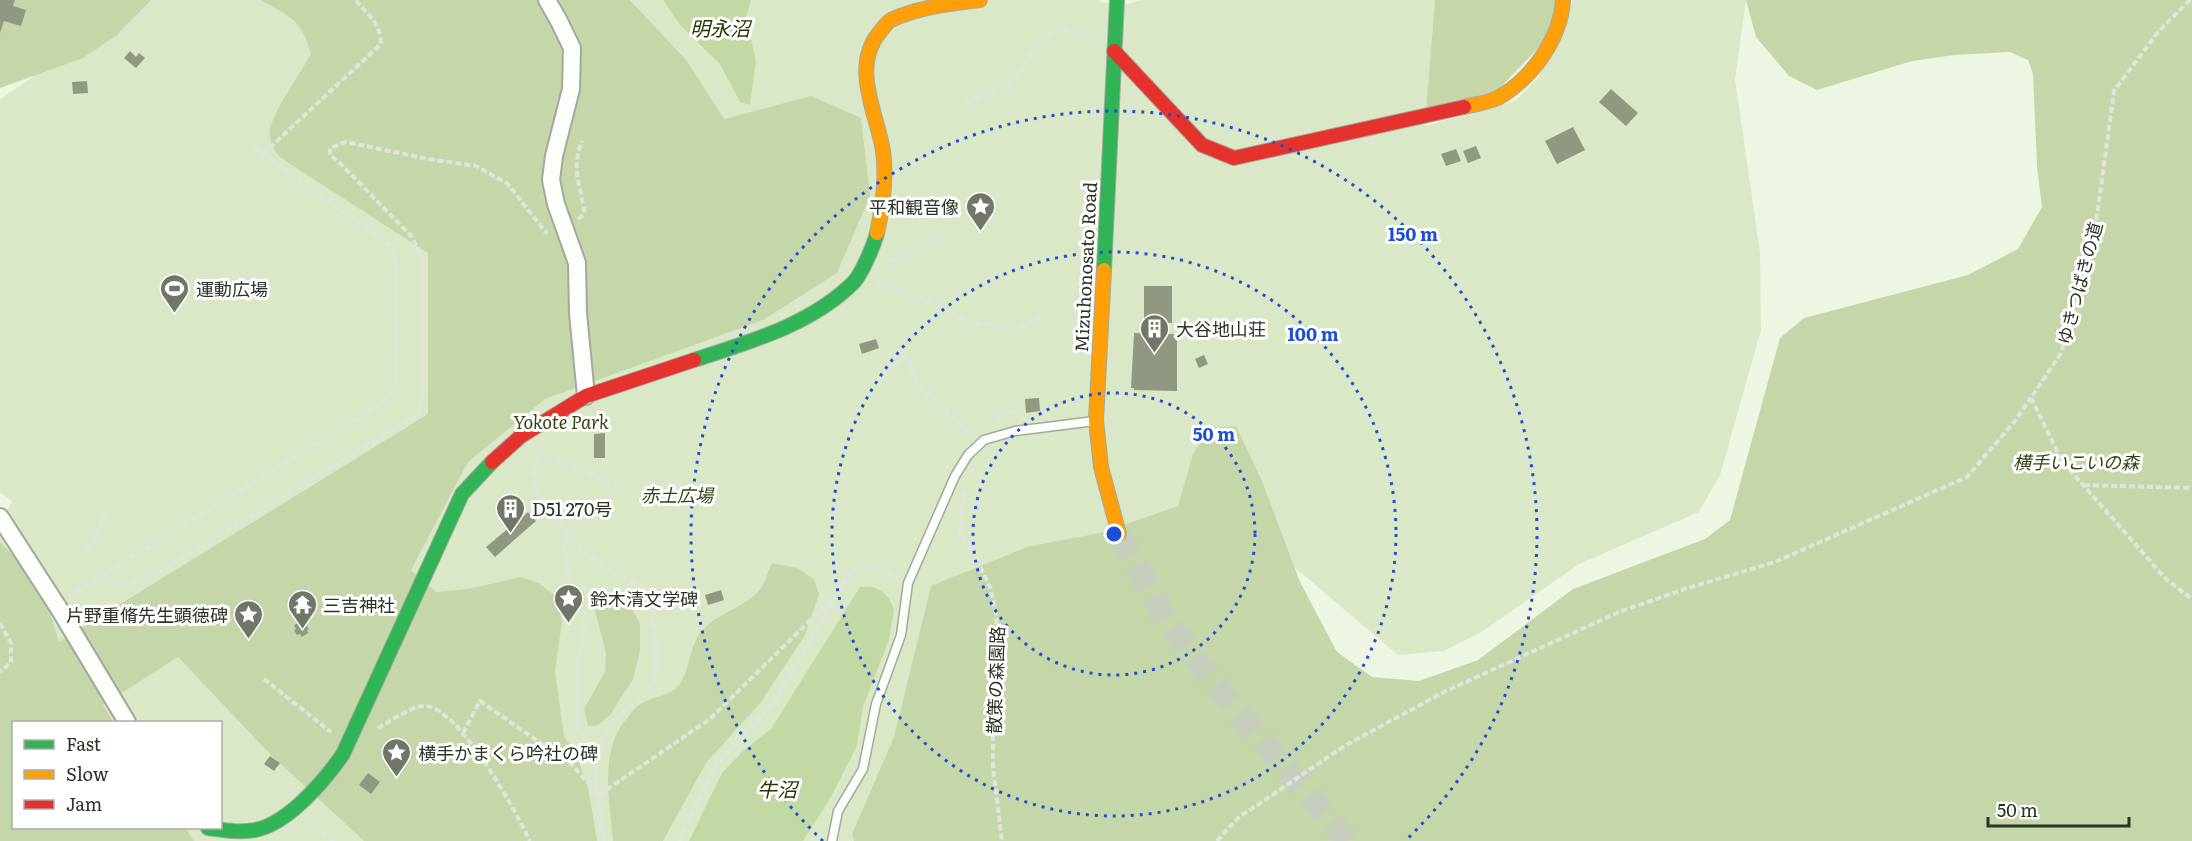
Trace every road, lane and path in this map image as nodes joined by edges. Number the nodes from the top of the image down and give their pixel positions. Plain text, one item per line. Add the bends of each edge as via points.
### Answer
1 (355, 0) edge
2 (546, 0) edge
3 (980, 0) edge
4 (1117, 0) edge
5 (1563, 0) edge
6 (2190, 0) edge
7 (1096, 43) dead end
8 (1114, 51) junction
9 (966, 102) dead end
10 (582, 141) dead end
11 (253, 147) dead end
12 (263, 154) junction
13 (579, 219) dead end
14 (944, 237) dead end
15 (551, 240) dead end
16 (885, 264) dead end
17 (855, 281) junction
18 (1041, 317) dead end
19 (876, 383) dead end
20 (586, 396) junction
21 (2031, 398) junction
22 (1096, 420) junction
23 (521, 435) junction
24 (980, 444) junction
25 (539, 454) junction
26 (2083, 485) junction
27 (964, 488) dead end
28 (2192, 488) edge
29 (629, 490) dead end
30 (106, 512) dead end
31 (0, 517) edge
32 (566, 531) junction
33 (1119, 534) tunnel mouth
34 (86, 550) dead end
35 (96, 579) junction
36 (908, 583) junction
37 (839, 592) junction
38 (2192, 599) edge
39 (55, 604) junction
40 (0, 623) edge
41 (0, 672) edge
42 (264, 679) dead end
43 (126, 721) edge
44 (354, 730) junction
45 (463, 733) junction
46 (347, 745) junction
47 (595, 768) junction
48 (598, 795) junction
49 (291, 811) junction
50 (212, 829) edge
51 (333, 841) edge
52 (530, 841) edge
53 (604, 841) edge
54 (679, 841) edge
55 (832, 841) edge
56 (1002, 841) edge
57 (1217, 841) edge

1 - 12 path via 381,32 381,44
2 - 20 street via 572,48 571,88 551,180 577,263
3 - 17 street via 936,6 889,21 872,42 865,67 883,152 885,199 875,241
4 - 8 street, Mizuhonosato Road
5 - 8 street via 1562,17 1551,42 1529,73 1502,96 1448,112 1234,158 1202,145
6 - 21 path, ゆきつばきの道 via 2158,32 2115,91 2093,245 2061,353
7 - 9 path via 1083,32 1058,30 1034,49 1013,81
8 - 22 street, Mizuhonosato Road
10 - 13 path via 576,176 584,210
11 - 12 path
12 - 35 path via 389,244 395,255 396,385 378,406
14 - 16 path
15 - 35 path via 508,183 476,166 346,141 330,148 330,155 411,236 424,260 424,379 420,409 416,416 154,575 133,584
17 - 18 path via 878,284 930,301 969,323 1017,328
17 - 20 street via 818,310 768,336
19 - 24 path via 902,357 908,359 915,381
20 - 23 street
21 - 26 path via 2062,461
21 - 57 path, ゆきつばきの道 via 1967,477 1775,561 1619,612 1444,692 1346,745 1238,818
22 - 24 lane via 1015,431
22 - 33 street, Mizuhonosato Road via 1101,466
23 - 25 path
23 - 44 street via 462,494
24 - 36 lane via 955,476
25 - 29 path
25 - 32 path via 533,473 538,496
26 - 28 path
26 - 38 path via 2166,579
27 - 56 path, 散策の森園路 via 960,533 990,587 996,613 993,768
30 - 34 path via 96,538
31 - 39 street
32 - 47 path via 568,568 583,613 584,635 577,666 578,726
32 - 47 path via 574,545 617,575 645,588 650,596 657,670 653,684 613,724 599,746
35 - 39 path
36 - 37 path via 866,565 855,567
36 - 55 lane via 901,636 876,704 863,769 838,811
37 - 48 path via 710,719
37 - 54 path via 771,706 717,764
39 - 43 street
40 - 41 path via 11,643 11,662
42 - 46 path
44 - 45 path via 375,730 422,705 436,708
44 - 46 street
45 - 48 path via 480,701 572,765
45 - 52 path via 510,802
46 - 49 street via 333,771
47 - 48 path
48 - 53 path
49 - 50 street via 260,829
49 - 51 path

